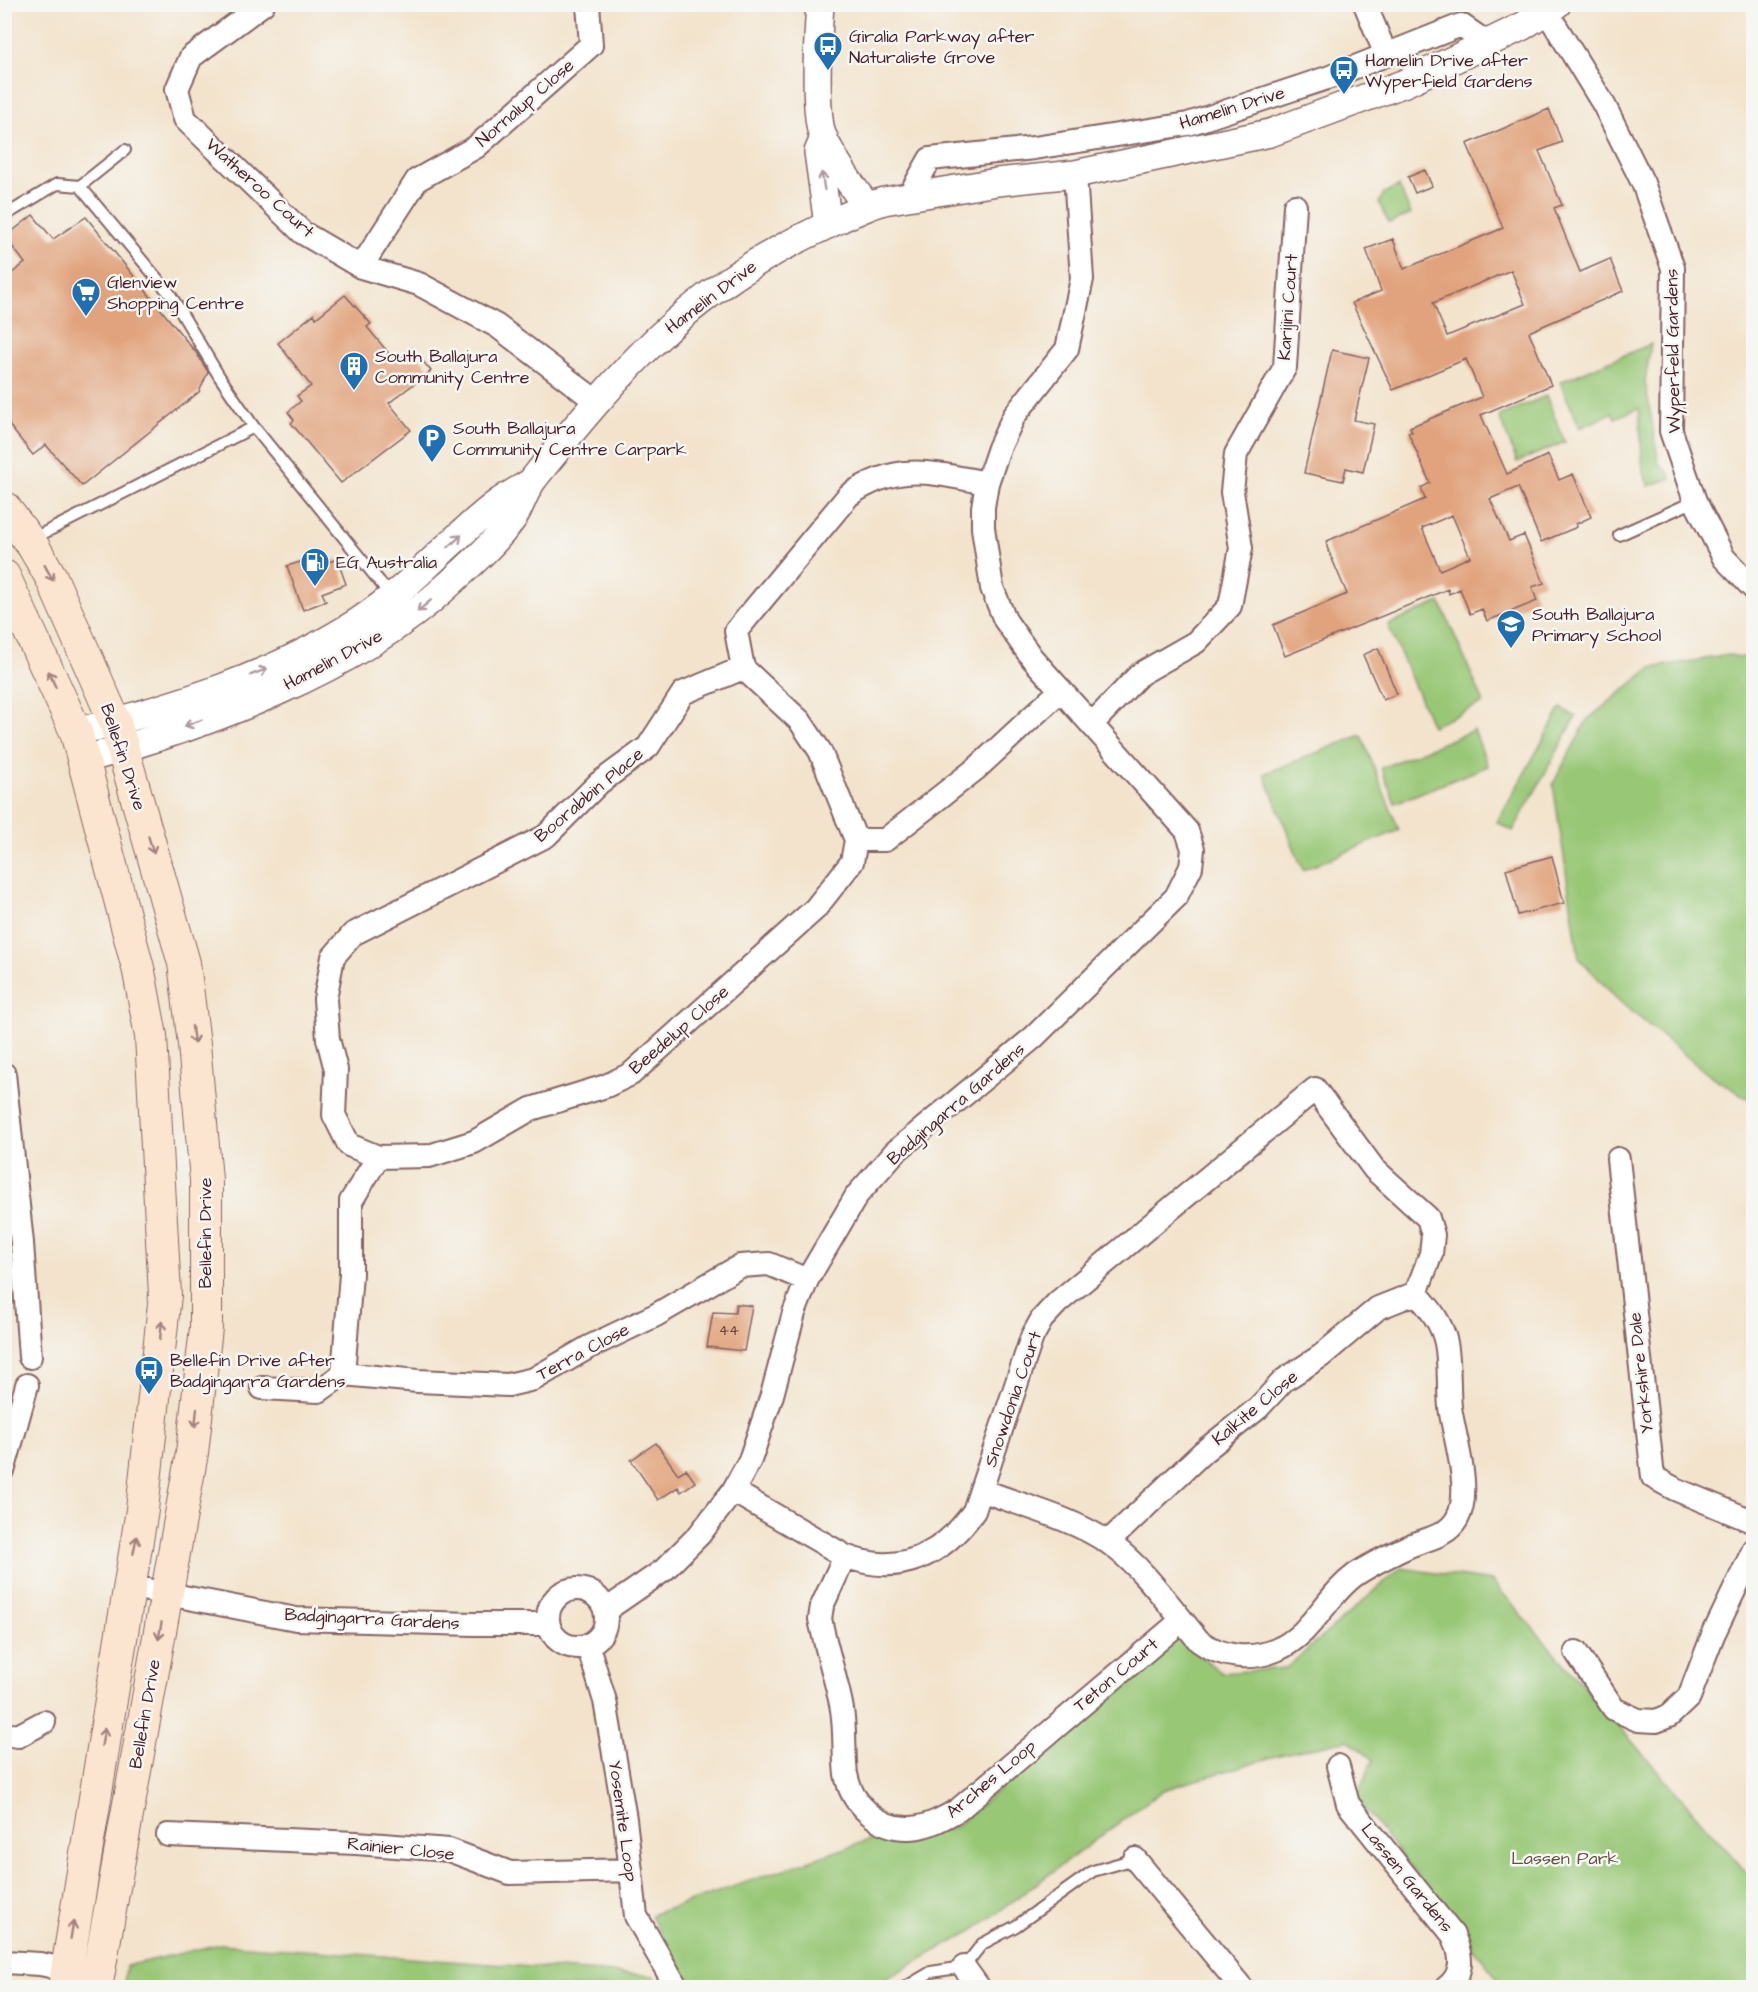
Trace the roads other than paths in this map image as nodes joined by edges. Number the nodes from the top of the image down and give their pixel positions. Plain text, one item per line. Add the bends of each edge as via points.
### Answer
1 (263, 4) edge
2 (588, 4) edge
3 (820, 4) edge
4 (1365, 4) edge
5 (1552, 8) edge
6 (1487, 43) junction
7 (1386, 55) junction
8 (824, 138) junction
9 (125, 150) dead end
10 (1075, 174) junction
11 (80, 186) junction
12 (909, 196) junction
13 (867, 206) junction
14 (1295, 206) dead end
15 (4, 216) edge
16 (828, 225) junction
17 (361, 267) junction
18 (596, 401) junction
19 (254, 427) junction
20 (530, 483) junction
21 (987, 483) junction
22 (1695, 501) junction
23 (4, 507) edge
24 (1619, 536) dead end
25 (29, 540) junction
26 (4, 576) edge
27 (1754, 589) edge
28 (392, 597) junction
29 (743, 668) junction
30 (1061, 690) junction
31 (1092, 724) junction
32 (119, 736) junction
33 (79, 746) junction
34 (855, 840) junction
35 (336, 1070) joint
36 (4, 1074) edge
37 (378, 1157) junction
38 (1618, 1159) dead end
39 (13, 1243) edge
40 (807, 1280) junction
41 (1416, 1293) junction
42 (30, 1357) dead end
43 (343, 1374) junction
44 (27, 1385) dead end
45 (262, 1388) dead end
46 (4, 1468) edge
47 (981, 1490) junction
48 (733, 1491) junction
49 (1754, 1522) edge
50 (1107, 1542) junction
51 (1754, 1549) edge
52 (845, 1556) junction
53 (128, 1586) junction
54 (167, 1592) junction
55 (606, 1610) junction
56 (1181, 1621) junction
57 (548, 1624) junction
58 (588, 1646) junction
59 (1576, 1652) dead end
60 (44, 1722) dead end
61 (1051, 1729) joint
62 (4, 1734) edge
63 (1338, 1766) dead end
64 (168, 1835) dead end
65 (1135, 1859) joint
66 (631, 1870) junction
67 (4, 1962) edge
68 (964, 1967) junction
69 (65, 1978) edge
70 (97, 1981) edge
71 (677, 1988) edge
72 (904, 1988) edge
73 (979, 1988) edge
74 (1242, 1988) edge
75 (1446, 1988) edge

1 - 17 street, Watheroo Court via 191,57 177,89 185,119 303,233
2 - 17 street, Nornalup Close via 591,45 476,147 417,180
3 - 8 street via 816,44
4 - 7 street
5 - 6 street, Hamelin Drive
5 - 22 street, Wyperfeld Gardens via 1643,183 1673,268 1671,431
6 - 7 street, Hamelin Drive via 1461,25
6 - 10 street, Hamelin Drive via 1405,83 1270,133
7 - 12 street, Hamelin Drive via 1188,124 1034,148 930,159
8 - 13 street via 845,180
16 -> 8 street via 818,152
9 - 11 lane
10 - 12 street, Hamelin Drive
10 - 21 street, Badgingarra Gardens via 1083,279 1067,349 1014,417
11 - 15 lane via 57,184
11 - 19 lane via 170,294
12 - 13 street, Hamelin Drive
13 - 16 street, Hamelin Drive
14 - 31 street, Karijini Court via 1285,367 1236,454 1232,492 1240,548 1230,606 1196,642 1140,674
16 - 18 street, Hamelin Drive via 780,247 683,313
17 - 18 street, Watheroo Court via 419,284 497,326
18 - 20 street, Hamelin Drive
19 - 25 lane
19 - 28 lane
28 -> 20 street, Hamelin Drive via 495,505
20 -> 32 street, Hamelin Drive via 513,519 497,538 432,599 381,637 248,702
21 - 29 street via 916,470 871,480 849,495 736,632
21 - 30 street, Badgingarra Gardens via 983,528 997,605 1013,634
22 - 24 lane
22 - 27 street, Wyperfeld Gardens via 1724,558
23 - 25 main road, Bellefin Drive
25 -> 32 main road, Bellefin Drive via 62,599
33 -> 26 main road, Bellefin Drive
32 -> 28 street, Hamelin Drive via 205,693 287,661 360,621
29 - 34 street via 793,713 815,744
29 - 35 street, Boorabbin Place via 684,693 648,747 599,783 546,836 353,934 333,957 325,999 328,1039
30 - 31 street, Badgingarra Gardens
30 - 34 street via 977,768 885,840
31 - 40 street, Badgingarra Gardens via 1187,831 1193,849 1185,884 1034,1036 895,1152 856,1195
32 - 33 street, Hamelin Drive
32 -> 54 main road, Bellefin Drive via 184,963 206,1180 206,1328 192,1453
53 -> 33 main road, Bellefin Drive via 142,1510 165,1283 151,1036 139,972
34 - 37 street, Beedelup Close via 852,862 815,909 631,1074 606,1086 531,1109 474,1142 429,1156
35 - 37 street, Beedelup Close via 334,1115 349,1145
36 - 39 street
37 - 43 street via 351,1201 351,1274
38 - 49 street, Yorkshire Dale via 1653,1477
39 - 42 street
40 - 43 street, Terra Close via 769,1264 740,1266 534,1379 508,1385
40 - 48 street, Badgingarra Gardens via 750,1460
41 - 47 street, Snowdonia Court via 1431,1254 1433,1235 1428,1218 1374,1170 1315,1089 1042,1319 1032,1337
41 - 50 street, Kalkite Close via 1378,1308 1321,1356 1284,1380 1243,1422 1203,1452
41 - 56 street via 1439,1324 1446,1343 1450,1406 1464,1490 1460,1514 1450,1528 1354,1576 1332,1596 1301,1635 1277,1650 1249,1655 1220,1653 1199,1641
43 - 45 street via 319,1391
44 - 46 street
47 - 50 street
47 - 52 street, Snowdonia Court via 974,1511 959,1532 921,1557 881,1566
48 - 52 street, Snowdonia Court
48 - 55 street, Badgingarra Gardens via 699,1535 664,1570
50 - 56 street via 1140,1571
51 - 59 street via 1689,1697 1670,1716 1656,1721 1638,1720 1614,1708
52 - 61 street, Arches Loop via 820,1619 842,1706 846,1774 860,1816 911,1828 942,1820
53 - 54 street, Badgingarra Gardens
69 -> 53 main road, Bellefin Drive
54 - 57 street, Badgingarra Gardens via 296,1619
54 -> 70 main road, Bellefin Drive
55 - 57 street via 595,1594 576,1588 557,1596 548,1614
55 - 58 street via 604,1631
56 - 61 street, Teton Court
57 - 58 street via 552,1633 568,1646
58 - 66 street, Yosemite Loop via 605,1701
60 - 62 street via 18,1736
63 - 75 street, Lassen Gardens via 1348,1804 1453,1935 1462,1955 1457,1979
64 - 66 street, Rainier Close via 449,1850 510,1873
65 - 68 lane via 1093,1871 1016,1926 982,1944
65 - 74 street
66 - 71 street, Yosemite Loop via 636,1916
67 - 69 street via 40,1964
68 - 72 lane via 931,1972
68 - 73 street
69 - 70 street

